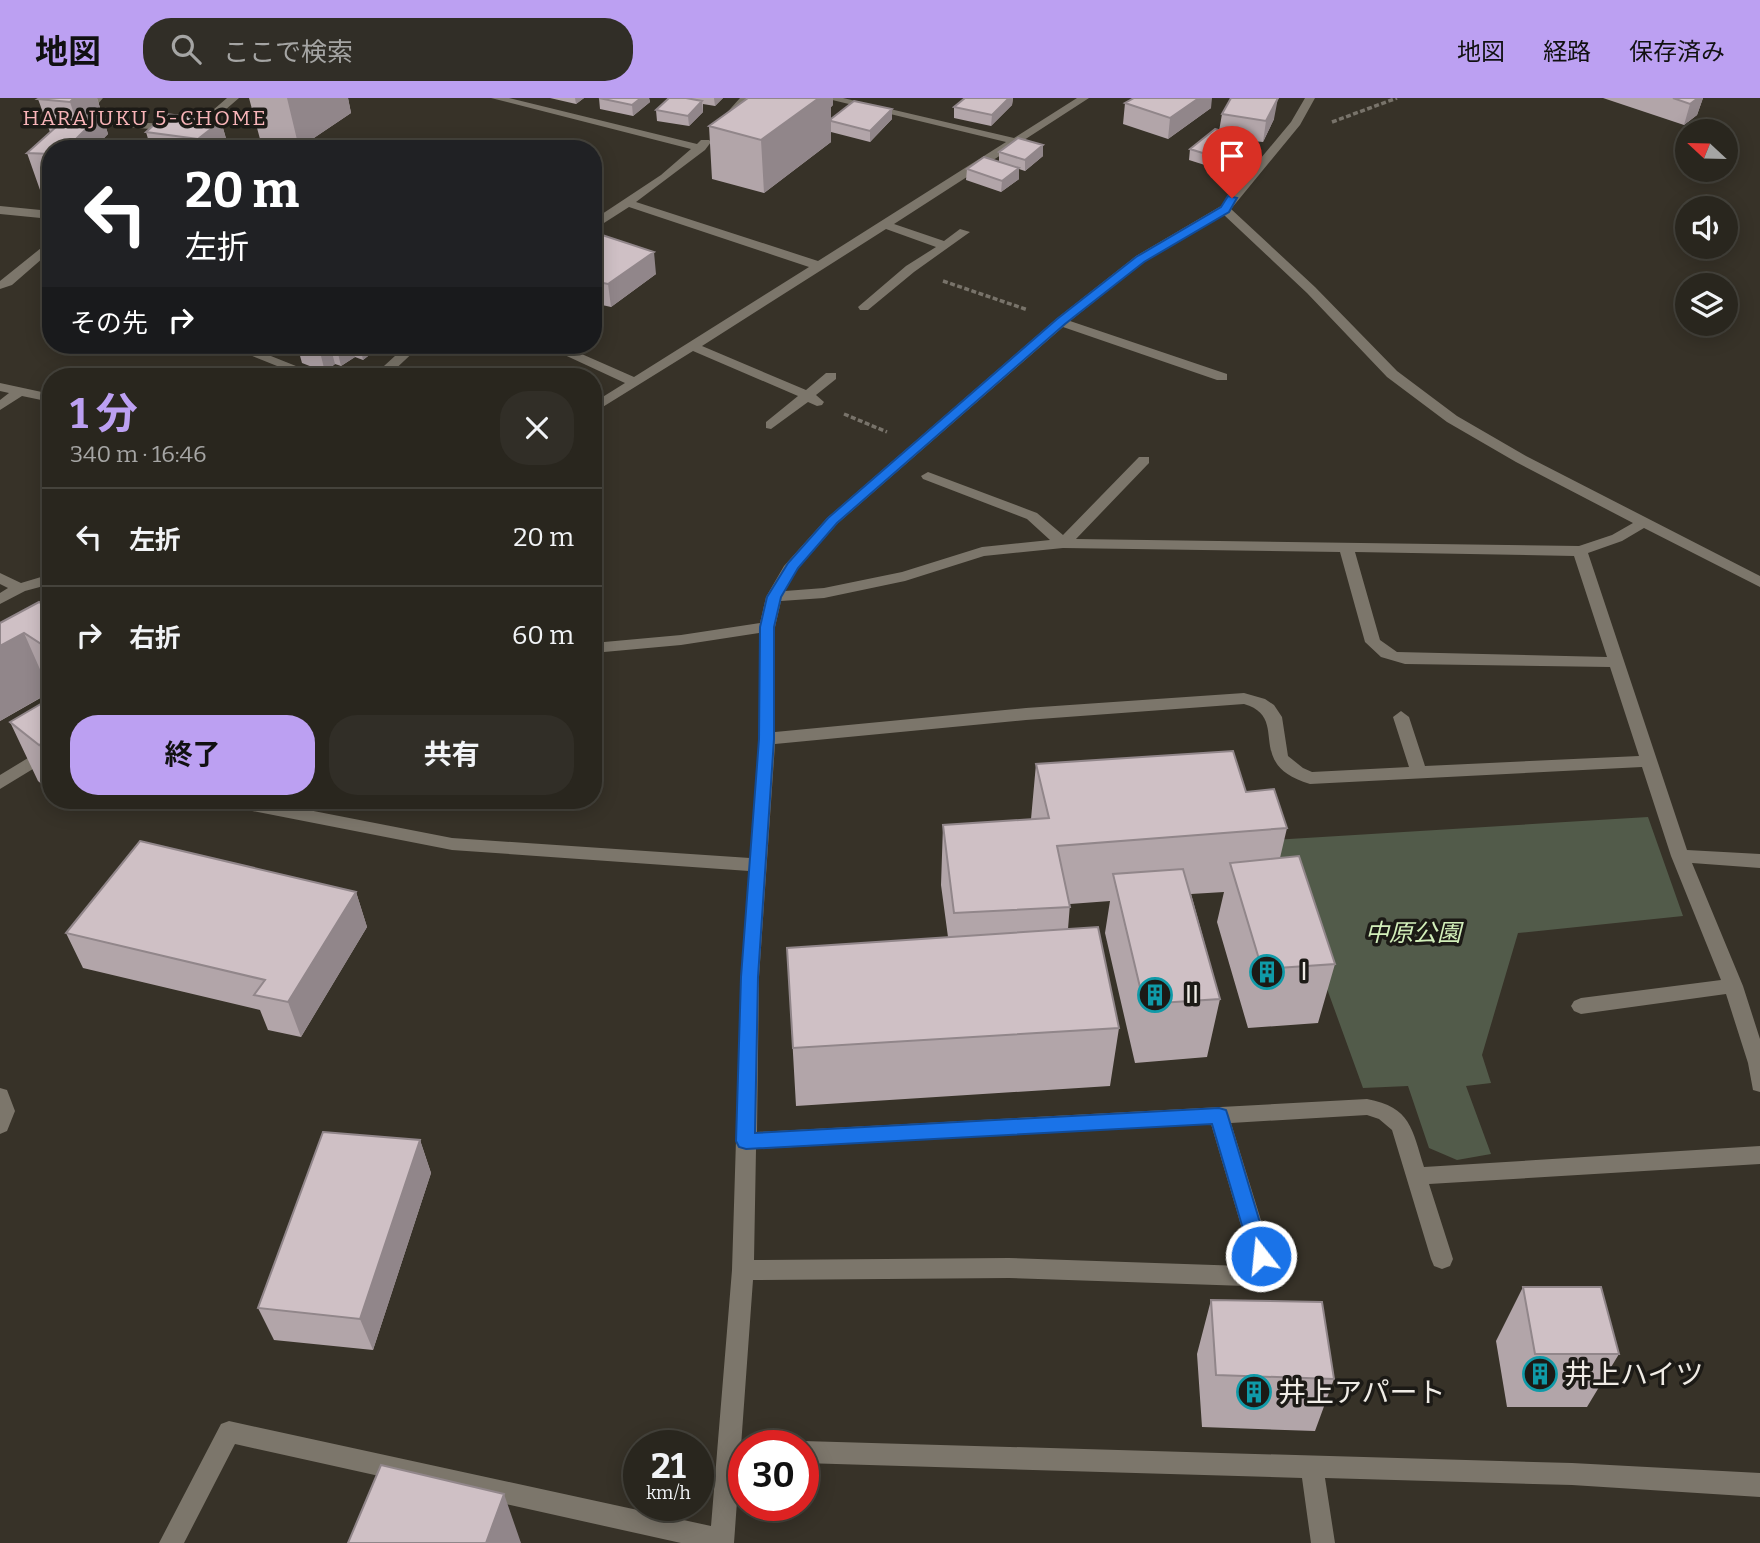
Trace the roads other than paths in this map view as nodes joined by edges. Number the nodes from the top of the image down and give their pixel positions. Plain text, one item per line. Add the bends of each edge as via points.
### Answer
1 (88, 98) edge
2 (98, 98) edge
3 (234, 98) edge
4 (496, 98) edge
5 (746, 98) edge
6 (829, 98) edge
7 (1084, 98) edge
8 (1310, 98) edge
9 (719, 128) edge
10 (198, 130) junction
11 (710, 138) dead end
12 (185, 140) edge
13 (1014, 141) junction
14 (701, 148) junction
15 (628, 203) junction
16 (1225, 209) junction
17 (0, 210) edge
18 (42, 214) edge
19 (602, 220) edge
20 (883, 224) junction
21 (964, 232) dead end
22 (945, 246) junction
23 (42, 252) edge
24 (817, 265) junction
25 (4, 284) edge
26 (864, 307) dead end
27 (1061, 321) junction
28 (692, 346) junction
29 (256, 354) edge
30 (404, 354) edge
31 (570, 354) edge
32 (293, 368) edge
33 (389, 368) edge
34 (601, 368) edge
35 (602, 369) edge
36 (831, 376) dead end
37 (1222, 377) dead end
38 (634, 383) junction
39 (0, 387) edge
40 (20, 391) junction
41 (42, 396) edge
42 (813, 399) junction
43 (602, 403) edge
44 (0, 406) edge
45 (771, 425) dead end
46 (1144, 460) dead end
47 (928, 476) dead end
48 (1643, 523) junction
49 (1063, 544) junction
50 (1346, 548) junction
51 (1580, 551) junction
52 (0, 578) edge
53 (42, 582) edge
54 (1760, 582) edge
55 (20, 588) junction
56 (774, 597) junction
57 (0, 599) edge
58 (767, 627) junction
59 (602, 647) edge
60 (1616, 662) junction
61 (1401, 717) dead end
62 (767, 739) junction
63 (42, 756) edge
64 (1651, 761) junction
65 (1419, 773) junction
66 (0, 783) edge
67 (273, 809) edge
68 (1680, 856) junction
69 (1760, 861) edge
70 (759, 865) junction
71 (1733, 986) junction
72 (1581, 1006) dead end
73 (1759, 1063) edge
74 (1760, 1084) edge
75 (0, 1096) edge
76 (1219, 1116) junction
77 (0, 1125) edge
78 (746, 1141) junction
79 (1760, 1155) edge
80 (1418, 1176) junction
81 (1442, 1259) dead end
82 (743, 1270) junction
83 (738, 1430) edge
84 (819, 1453) edge
85 (1312, 1468) junction
86 (1760, 1485) edge
87 (728, 1505) edge
88 (722, 1542) edge
89 (172, 1543) edge
90 (1323, 1543) edge

1 - 2 street
2 - 10 street via 78,117
3 - 10 street
4 - 14 street
5 - 9 street
6 - 13 street
7 - 13 street
8 - 16 street via 1308,107
10 - 12 street
11 - 14 street
13 - 20 street
14 - 15 street
15 - 19 street
15 - 24 street
16 - 27 street via 1140,259
16 - 48 street via 1392,374 1452,419
17 - 18 street
20 - 22 street
20 - 24 street
21 - 22 street
22 - 26 street
23 - 25 street
24 - 28 street
27 - 37 street
27 - 56 street via 832,521 792,566
28 - 38 street
28 - 42 street
29 - 32 street
30 - 33 street
31 - 34 street
35 - 38 street
36 - 42 street
38 - 43 street
39 - 40 street
40 - 41 street
40 - 44 street
42 - 45 street
46 - 49 street
47 - 49 street via 1032,516
48 - 51 street
48 - 54 street
49 - 50 street
49 - 56 street via 982,552 892,579 824,593
50 - 51 street
50 - 60 street via 1373,642 1391,656
51 - 60 street
52 - 55 street
53 - 55 street
55 - 57 street
56 - 58 street
58 - 59 street
58 - 62 street
60 - 64 street
61 - 65 street
62 - 65 street via 1244,698 1268,708 1283,763 1294,772 1324,779
62 - 70 street
63 - 66 street
64 - 65 street
64 - 68 street
67 - 70 street via 452,844
68 - 69 street
68 - 71 street
70 - 78 street via 750,977
71 - 72 street
71 - 73 street
73 - 74 street
75 - 77 street via 5,1111
76 - 78 street
76 - 80 street via 1367,1107 1382,1110 1394,1116 1401,1127
76 - 82 street via 1261,1256 1261,1267 1246,1276 1009,1268
78 - 82 street
79 - 80 street
80 - 81 street
82 - 83 street
84 - 85 street
85 - 86 street via 1572,1474
85 - 90 street
87 - 88 street
88 - 89 street via 229,1432

